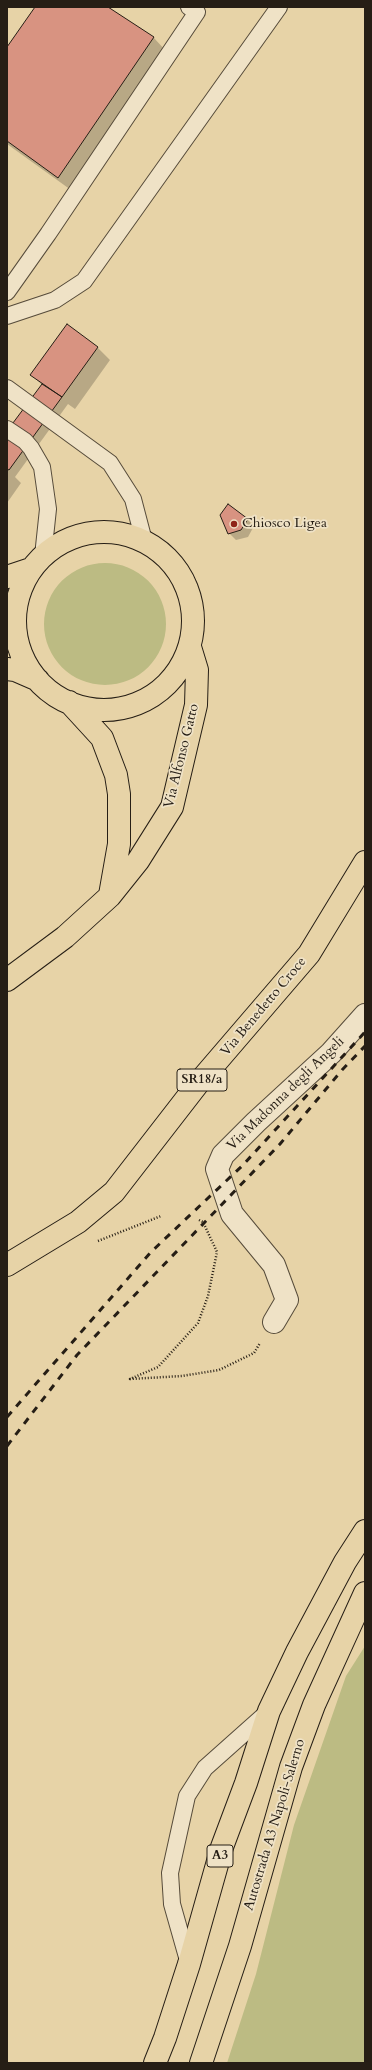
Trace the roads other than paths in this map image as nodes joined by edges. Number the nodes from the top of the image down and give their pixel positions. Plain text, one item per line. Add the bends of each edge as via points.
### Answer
1 (189, 7) edge
2 (279, 7) edge
3 (7, 292) edge
4 (7, 316) edge
5 (7, 388) edge
6 (7, 429) edge
7 (144, 541) junction
8 (37, 563) junction
9 (7, 577) edge
10 (190, 647) junction
11 (7, 669) edge
12 (38, 680) junction
13 (69, 702) junction
14 (365, 862) edge
15 (110, 896) junction
16 (7, 980) edge
17 (365, 1015) edge
18 (7, 1265) edge
19 (274, 1322) road end
20 (365, 1531) edge
21 (365, 1593) edge
22 (269, 1711) junction
23 (189, 1964) junction
24 (155, 2063) edge
25 (201, 2063) edge

1 - 3 lane via 197,12
2 - 4 lane via 84,281 55,300
5 - 7 lane via 110,463 133,499
6 - 8 lane via 31,448 42,467 48,509
7 - 8 main road via 124,534 81,535 61,543
7 - 10 main road via 160,551 184,580 194,622
8 - 9 main road
8 - 12 main road via 20,593 15,616 17,641 25,662
10 - 13 main road via 181,666 168,683 151,697 132,706 89,708
10 - 15 main road, Via Alfonso Gatto via 197,670 196,705 172,807 138,861
11 - 12 main road
12 - 13 main road via 52,693
13 - 15 main road via 102,738 116,775 119,794 119,844
14 - 18 main road, Via Benedetto Croce / SR18/a via 309,954 200,1081 114,1192 78,1222
15 - 16 main road, Via Alfonso Gatto via 65,937
17 - 19 street, Via Madonna degli Angeli via 331,1053 223,1155 217,1169 232,1214 274,1265 287,1300
20 - 22 main road, A3 via 345,1562
21 - 25 main road, Autostrada A3 Napoli-Salerno via 314,1705 291,1767 240,1946
22 - 23 main road, A3 via 222,1847
22 - 23 lane via 205,1768 187,1796 170,1873 172,1904
23 - 24 main road, A3

